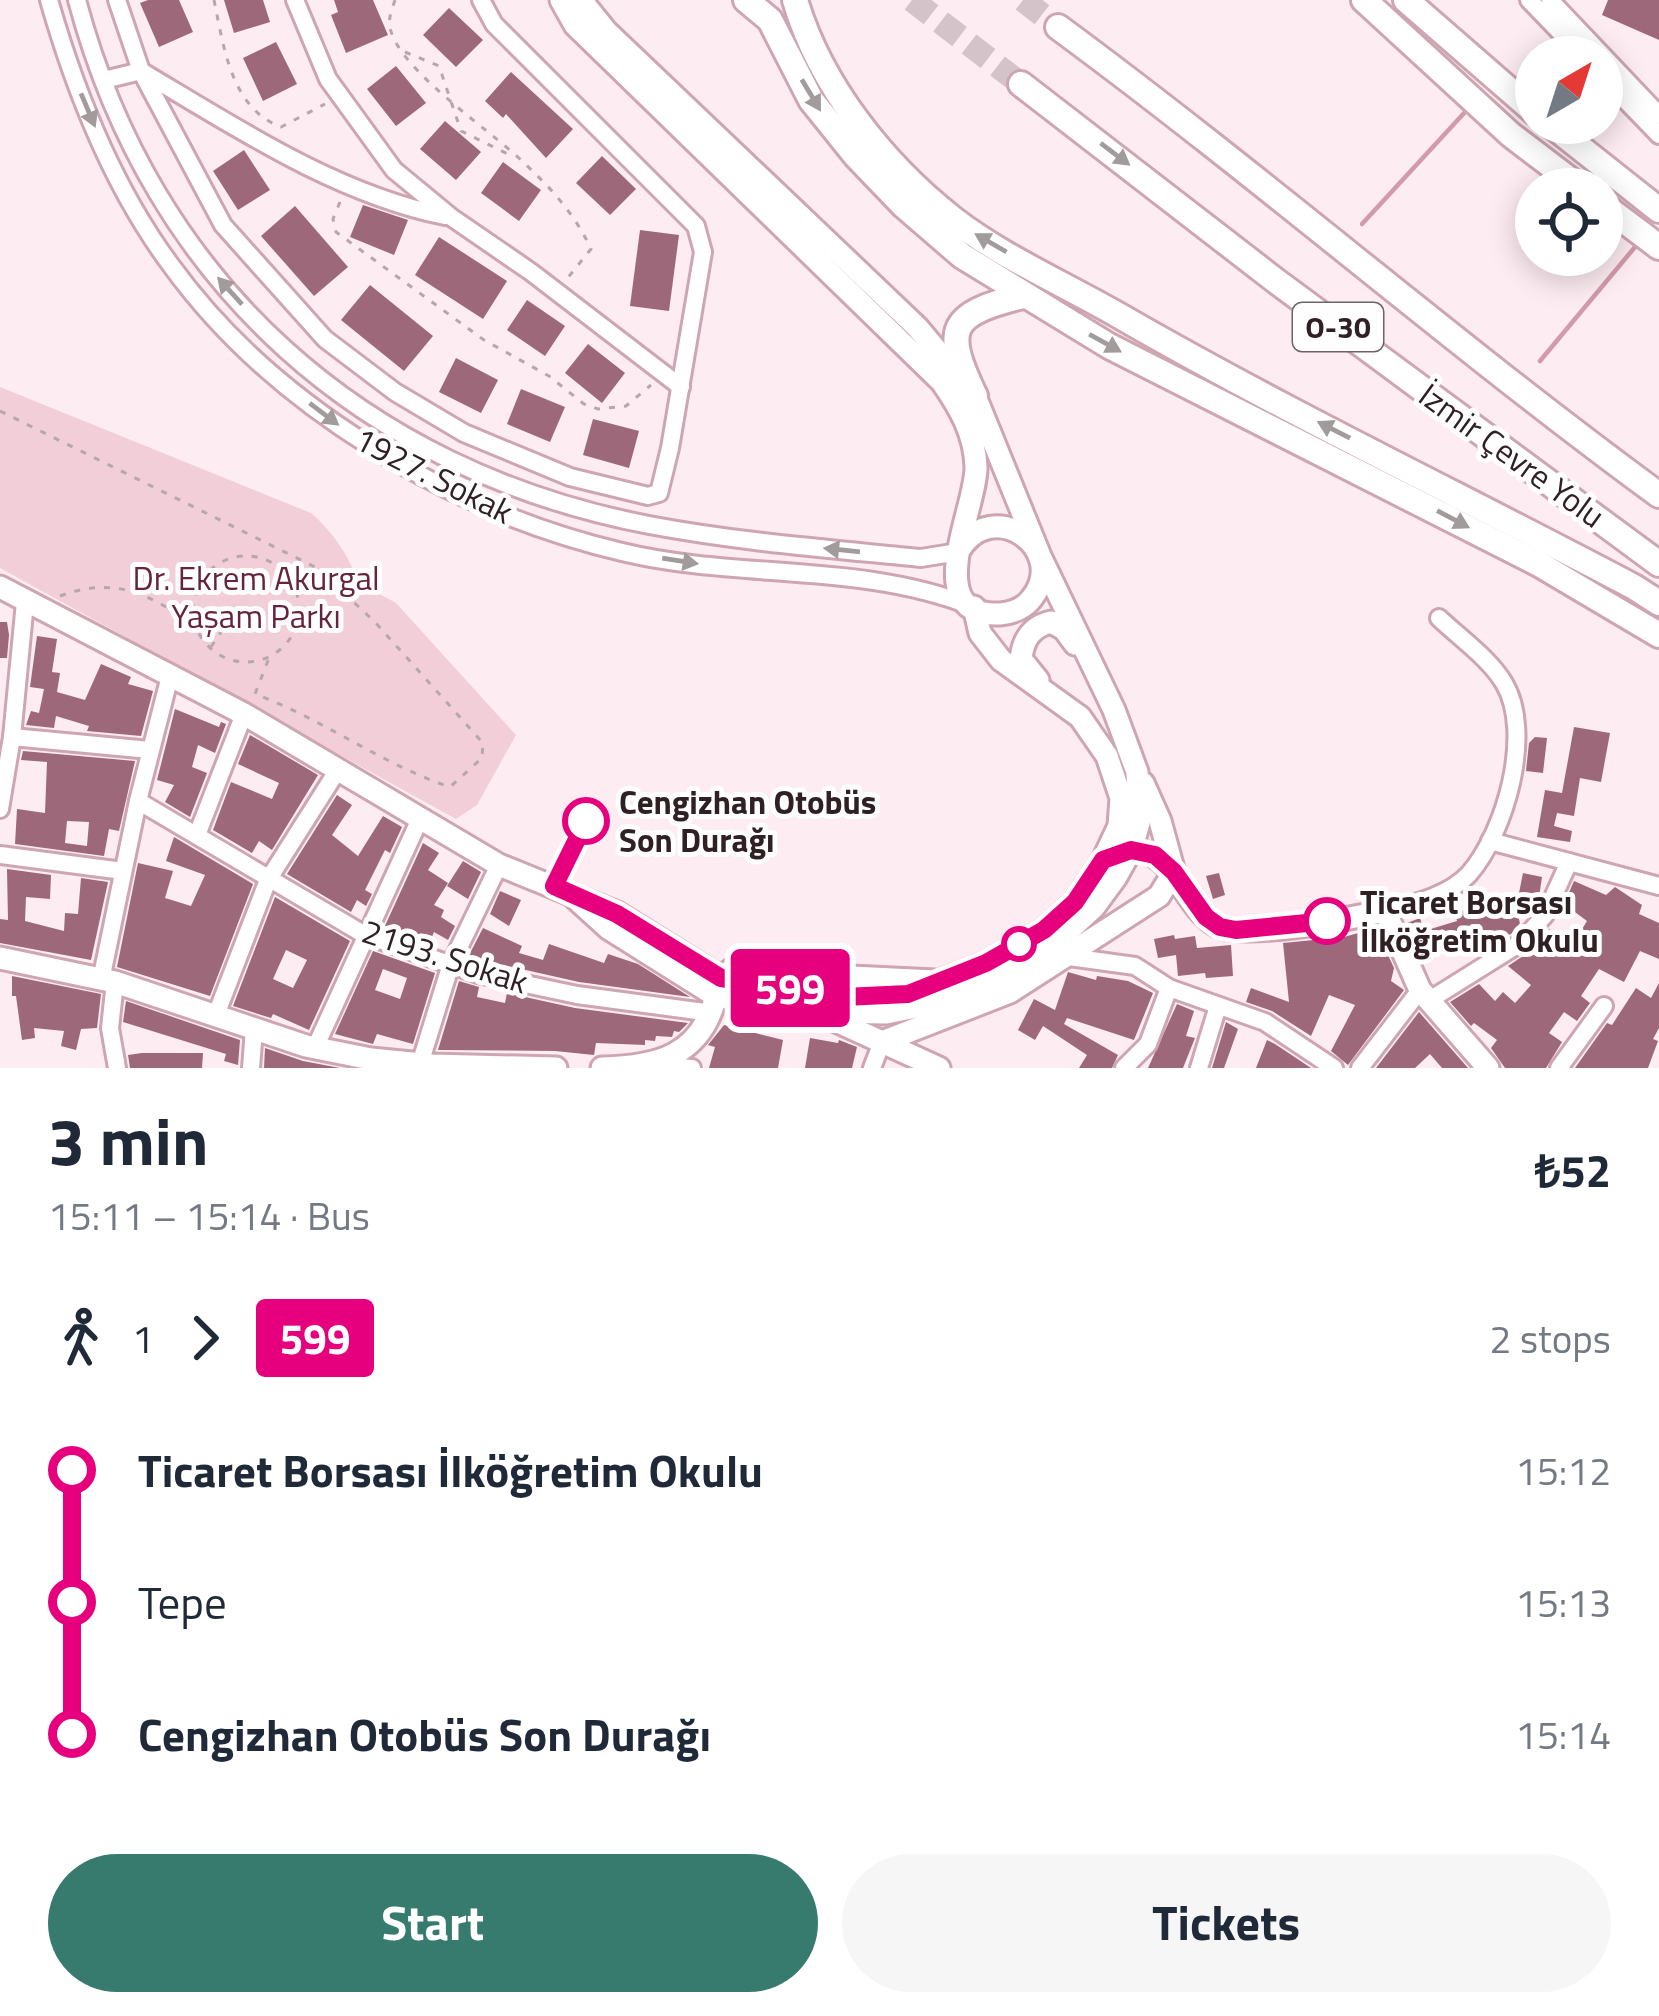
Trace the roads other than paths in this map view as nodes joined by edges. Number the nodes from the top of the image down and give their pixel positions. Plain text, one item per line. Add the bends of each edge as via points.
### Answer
1 (50, 0) edge
2 (76, 0) edge
3 (117, 0) edge
4 (295, 0) edge
5 (481, 0) edge
6 (561, 0) edge
7 (580, 0) edge
8 (746, 0) edge
9 (795, 0) edge
10 (1364, 0) edge
11 (1406, 0) edge
12 (1529, 0) edge
13 (1550, 0) edge
14 (1058, 27) tunnel mouth
15 (1564, 36) edge
16 (142, 71) junction
17 (104, 80) junction
18 (1021, 84) tunnel mouth
19 (1515, 95) edge
20 (1623, 98) edge
21 (1659, 115) edge
22 (1659, 135) edge
23 (1576, 144) edge
24 (1554, 168) edge
25 (1659, 210) edge
26 (451, 217) junction
27 (1623, 220) edge
28 (1659, 247) edge
29 (1023, 296) junction
30 (681, 387) junction
31 (975, 396) junction
32 (1659, 495) edge
33 (958, 552) junction
34 (1040, 556) junction
35 (1659, 564) edge
36 (0, 586) edge
37 (1659, 603) edge
38 (32, 605) junction
39 (974, 607) junction
40 (1438, 618) dead end
41 (1659, 635) edge
42 (1094, 668) junction
43 (170, 676) junction
44 (244, 714) junction
45 (1080, 717) junction
46 (12, 737) junction
47 (150, 750) junction
48 (339, 768) junction
49 (1138, 772) junction
50 (138, 801) junction
51 (0, 809) edge
52 (588, 818) dead end
53 (419, 821) junction
54 (197, 835) junction
55 (1490, 842) junction
56 (1131, 850) junction
57 (0, 855) edge
58 (1103, 860) junction
59 (1569, 862) junction
60 (499, 866) junction
61 (123, 871) junction
62 (1174, 872) junction
63 (268, 880) junction
64 (554, 886) junction
65 (1659, 886) edge
66 (1139, 908) junction
67 (1385, 910) junction
68 (1206, 917) junction
69 (365, 934) junction
70 (1059, 948) junction
71 (0, 958) edge
72 (451, 964) junction
73 (108, 981) junction
74 (1169, 988) junction
75 (1424, 995) junction
76 (716, 996) junction
77 (1218, 1006) junction
78 (1604, 1006) dead end
79 (811, 1010) junction
80 (216, 1015) junction
81 (254, 1029) junction
82 (918, 1029) junction
83 (882, 1042) junction
84 (315, 1048) junction
85 (374, 1064) edge
86 (420, 1064) junction
87 (930, 1064) edge
88 (492, 1066) edge
89 (640, 1067) edge
90 (117, 1068) edge
91 (251, 1068) edge
92 (556, 1068) edge
93 (602, 1068) edge
94 (692, 1068) edge
95 (872, 1068) edge
96 (1124, 1068) edge
97 (1199, 1068) edge
98 (1334, 1068) edge
99 (1360, 1068) edge
100 (1488, 1068) edge
101 (1558, 1068) edge

1 -> 39 street, 1927. Sokak via 65,57 113,167 170,265 219,322 328,419 491,509 622,552 911,586
2 - 17 street, 1927. Sokak
3 - 16 street
4 - 26 street via 339,96 394,170
5 - 30 street via 494,23 696,226 703,252
6 - 33 main road via 575,25 942,382 963,413 976,469
7 - 31 main road via 917,327
8 -> 29 highway via 770,20 812,100 856,156 962,256
37 -> 9 highway via 1147,334 952,219 850,111
10 - 24 highway
11 - 19 highway
12 - 15 street
13 - 21 street
14 - 32 highway, İzmir Çevre Yolu / O-30
16 - 17 street
16 - 26 street via 350,184
16 - 30 street via 223,225 272,284 325,338 446,423 570,477 648,496 659,493
33 -> 17 street, 1927. Sokak via 921,558 648,525 480,475 405,438 286,349 194,251 129,142
18 -> 35 highway, İzmir Çevre Yolu / O-30
20 - 22 street
23 - 25 highway
26 - 30 street
27 - 28 highway
29 - 31 highway via 973,313 958,329 955,354
29 -> 41 highway via 1539,564
31 - 34 main road
33 - 34 main road via 970,536 996,526 1023,534
33 - 39 main road via 958,589
34 - 39 main road via 1040,585 1022,608 993,614
34 - 42 main road
36 - 38 main road
38 - 43 main road
38 - 46 street
39 - 45 main road via 980,633 1001,660
40 - 55 street via 1507,686 1515,718 1515,773
42 - 45 main road via 1051,622 1023,646 1028,671
42 - 49 main road
43 - 44 main road
43 - 47 street
44 - 48 main road
44 - 54 street
45 - 58 main road via 1107,756 1121,798
46 - 47 street
46 - 51 street
47 - 50 street
48 - 53 main road
48 - 63 street
49 - 56 main road
49 - 62 main road
50 - 54 street, 2193. Sokak
50 - 61 street
52 - 64 street
53 - 60 main road
53 - 69 street
54 - 63 street, 2193. Sokak
55 - 59 street
55 - 67 street via 1467,877 1425,901
56 - 58 main road
56 - 62 main road via 1155,855
56 - 70 main road
57 - 61 street
58 - 76 main road via 1044,930 941,982 755,963 739,964
59 - 65 street
59 - 75 street via 1545,915 1519,944
60 - 64 main road
60 - 72 street
61 - 73 street
62 - 66 main road
62 - 68 main road
63 - 69 street, 2193. Sokak
63 - 80 street
64 - 76 main road
66 - 68 main road via 1172,904
66 - 70 main road
67 - 68 main road via 1236,930
67 - 75 main road
69 - 72 street, 2193. Sokak
69 - 84 street
70 - 74 street via 1135,966
70 - 79 main road via 950,1000 862,1015
70 - 82 main road via 1010,992
71 - 73 main road
72 - 76 street, 2193. Sokak via 577,995
72 - 86 street
73 - 80 main road
73 - 90 street
74 - 77 street
74 - 96 street via 1148,1044
75 - 99 street
75 - 100 main road
76 - 79 main road
76 - 89 main road via 690,1044
77 - 97 street
77 - 98 street via 1265,1022
78 - 101 street
79 - 83 main road
80 - 81 main road
81 - 84 main road
81 - 91 street
82 - 83 main road
82 - 87 street via 914,1042
83 - 87 main road
83 - 95 street
84 - 85 main road
85 - 86 main road
86 - 88 main road
88 - 92 main road
89 - 93 main road
89 - 94 street

